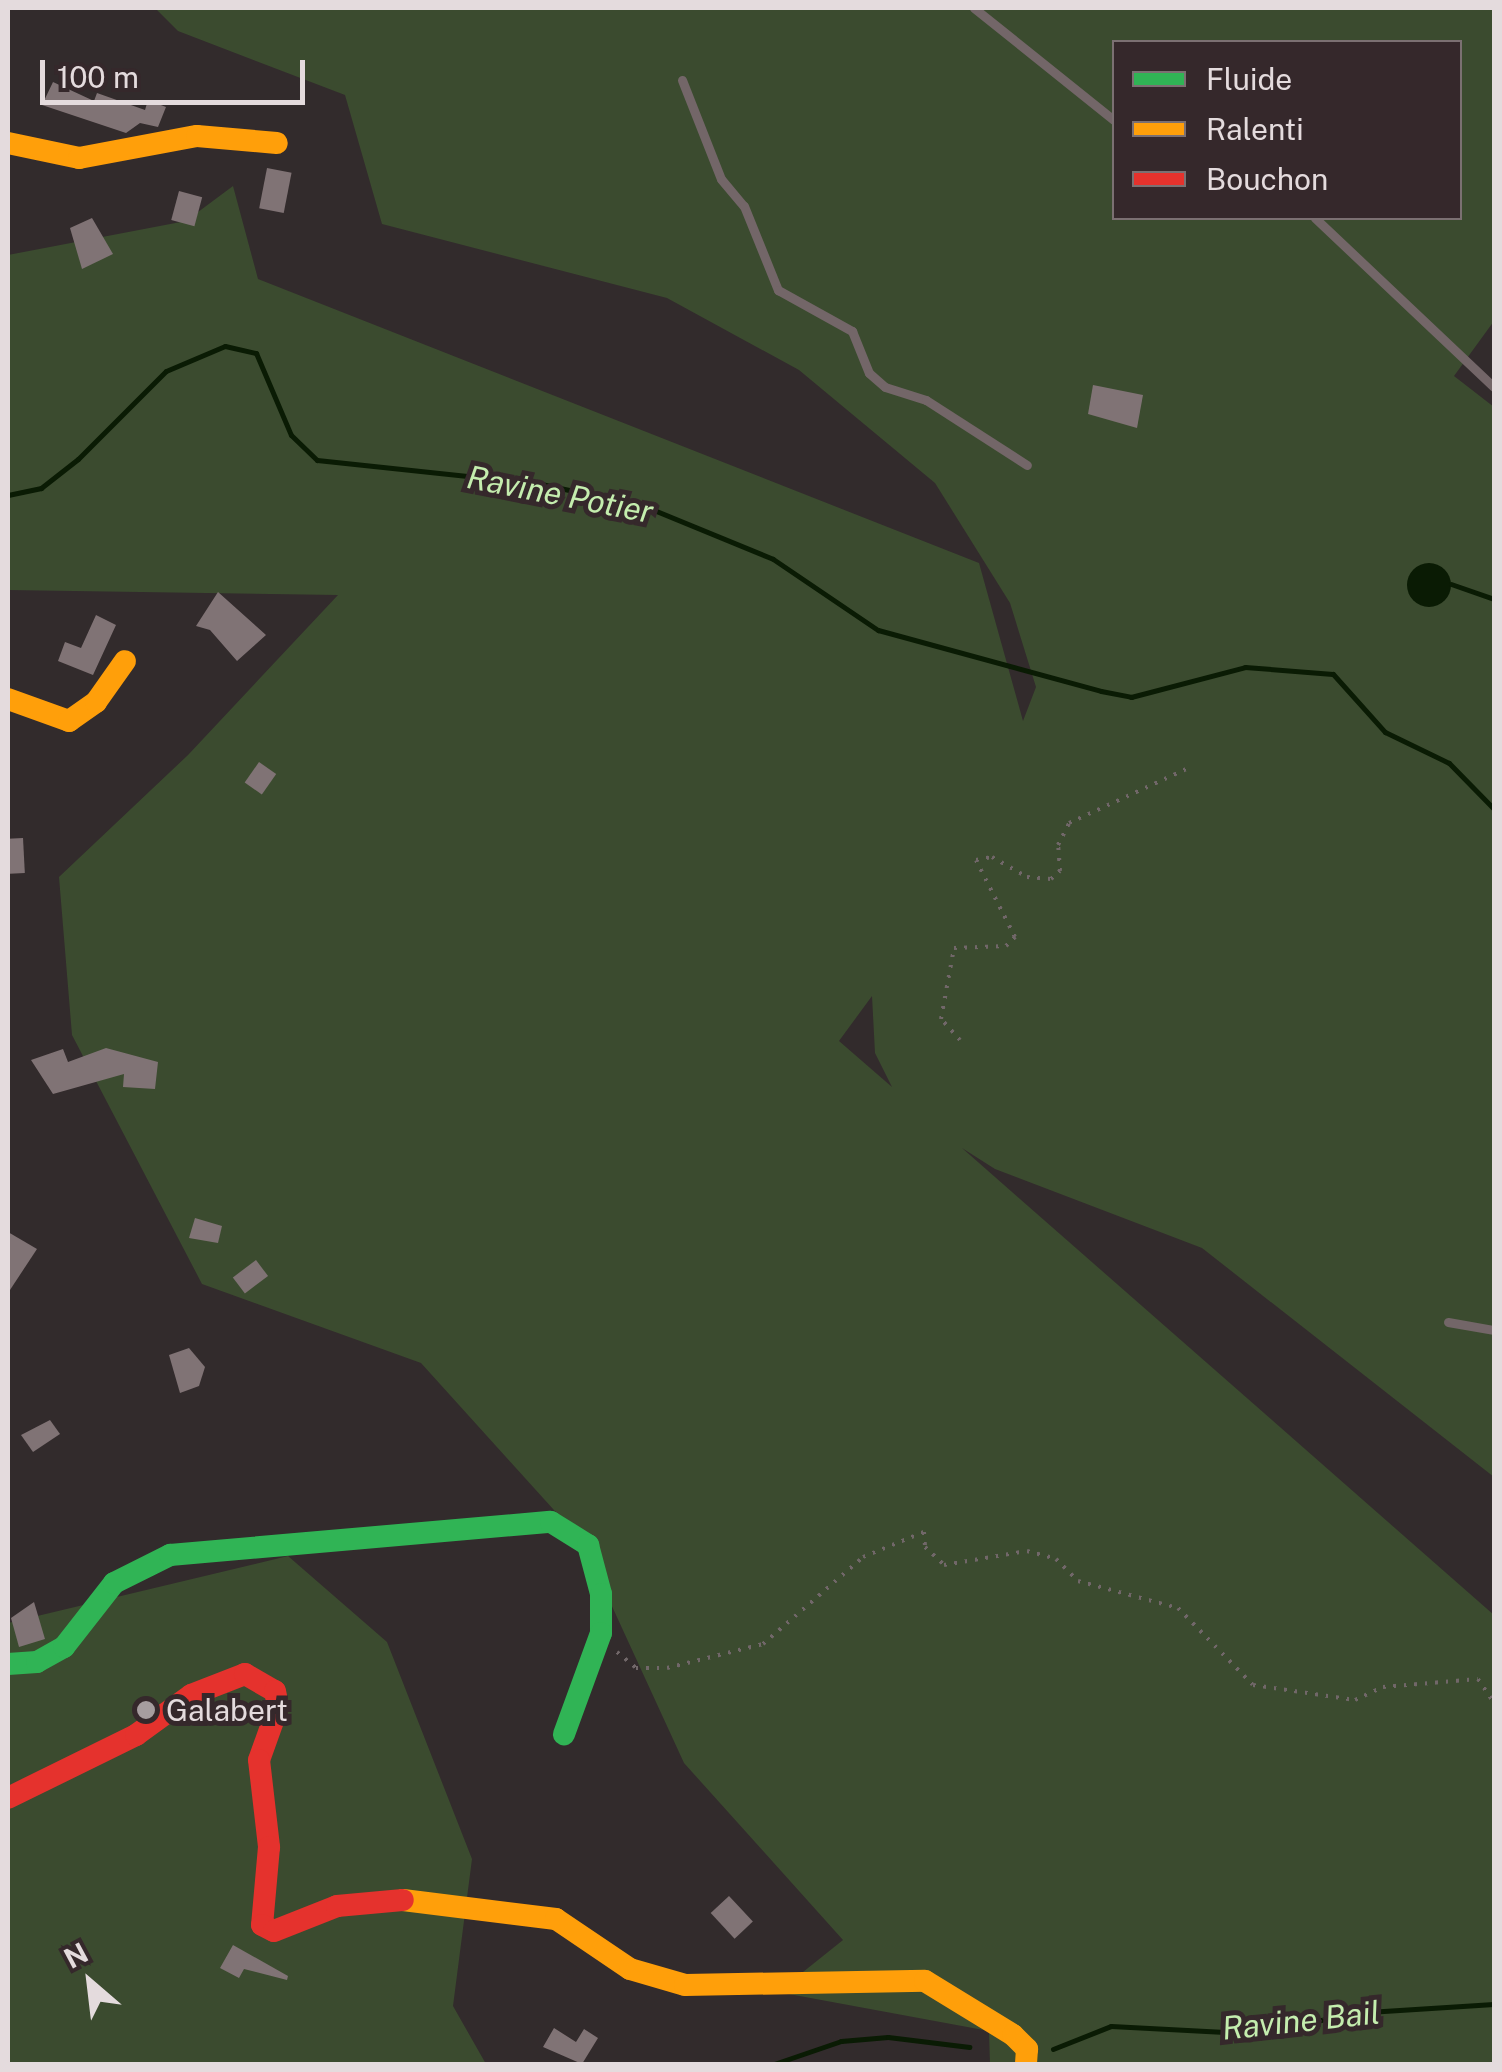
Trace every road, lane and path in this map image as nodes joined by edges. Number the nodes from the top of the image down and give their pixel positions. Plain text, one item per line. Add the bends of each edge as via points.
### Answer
1 (974, 8) edge
2 (682, 80) dead end
3 (1112, 118) edge
4 (8, 143) edge
5 (277, 143) dead end
6 (1317, 220) edge
7 (1494, 387) edge
8 (1028, 465) dead end
9 (125, 661) dead end
10 (8, 698) edge
11 (1193, 766) dead end
12 (960, 1040) dead end
13 (1448, 1322) dead end
14 (1494, 1330) edge
15 (601, 1633) junction
16 (8, 1664) edge
17 (1494, 1704) edge
18 (564, 1734) dead end
19 (8, 1798) edge
20 (1026, 2064) edge

1 - 3 lane
2 - 8 lane via 721,179 744,206 778,290 852,331 869,373 885,387 926,400
4 - 5 main road via 79,158 197,136
6 - 7 lane
9 - 10 main road via 96,702 69,720
11 - 12 path via 1069,823 1058,845 1060,871 1051,878 1027,877 992,857 976,860 1015,937 1006,946 954,948 941,1019
13 - 14 lane
15 - 16 main road via 595,1558 574,1532 550,1522 170,1555 114,1583 64,1647 37,1662
15 - 17 path via 636,1668 734,1654 763,1644 863,1557 924,1532 925,1547 944,1565 1027,1551 1056,1559 1078,1580 1178,1608 1252,1685 1355,1700 1383,1687 1478,1679
15 - 18 main road
19 - 20 main road via 136,1735 190,1695 245,1674 275,1691 278,1707 259,1760 269,1831 258,1908 262,1925 274,1931 337,1906 416,1899 556,1919 630,1969 685,1984 925,1981 1013,2035 1027,2049

